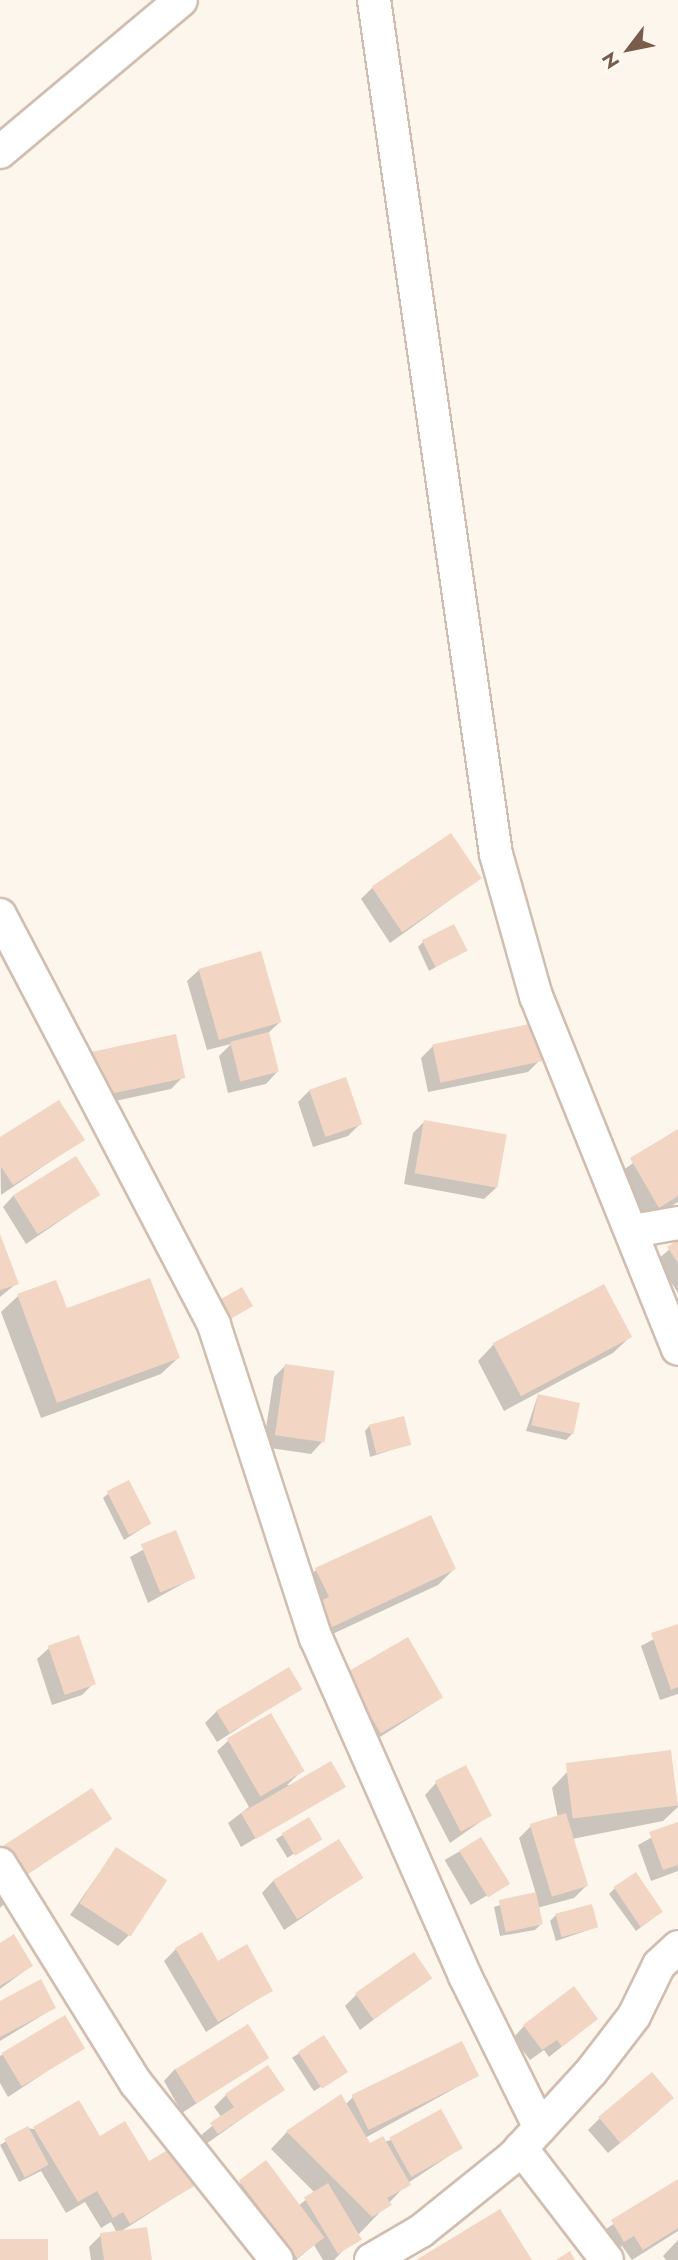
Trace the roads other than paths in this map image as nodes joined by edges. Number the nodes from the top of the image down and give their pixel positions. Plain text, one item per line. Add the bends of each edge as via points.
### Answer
1 (181, 0) edge
2 (374, 0) edge
3 (0, 152) edge
4 (0, 915) edge
5 (678, 1223) edge
6 (633, 1231) junction
7 (678, 1349) edge
8 (0, 1864) edge
9 (678, 1947) edge
10 (531, 2138) junction
11 (418, 2245) edge
12 (277, 2260) edge
13 (371, 2260) edge
14 (607, 2260) edge

1 - 3 street
2 - 6 street via 496,854 536,996
4 - 10 street via 214,1325 316,1638
5 - 6 street
6 - 7 street
8 - 12 street via 136,2082
9 - 10 street via 659,1965 634,2016 591,2072
10 - 11 street
10 - 14 street
11 - 13 street

